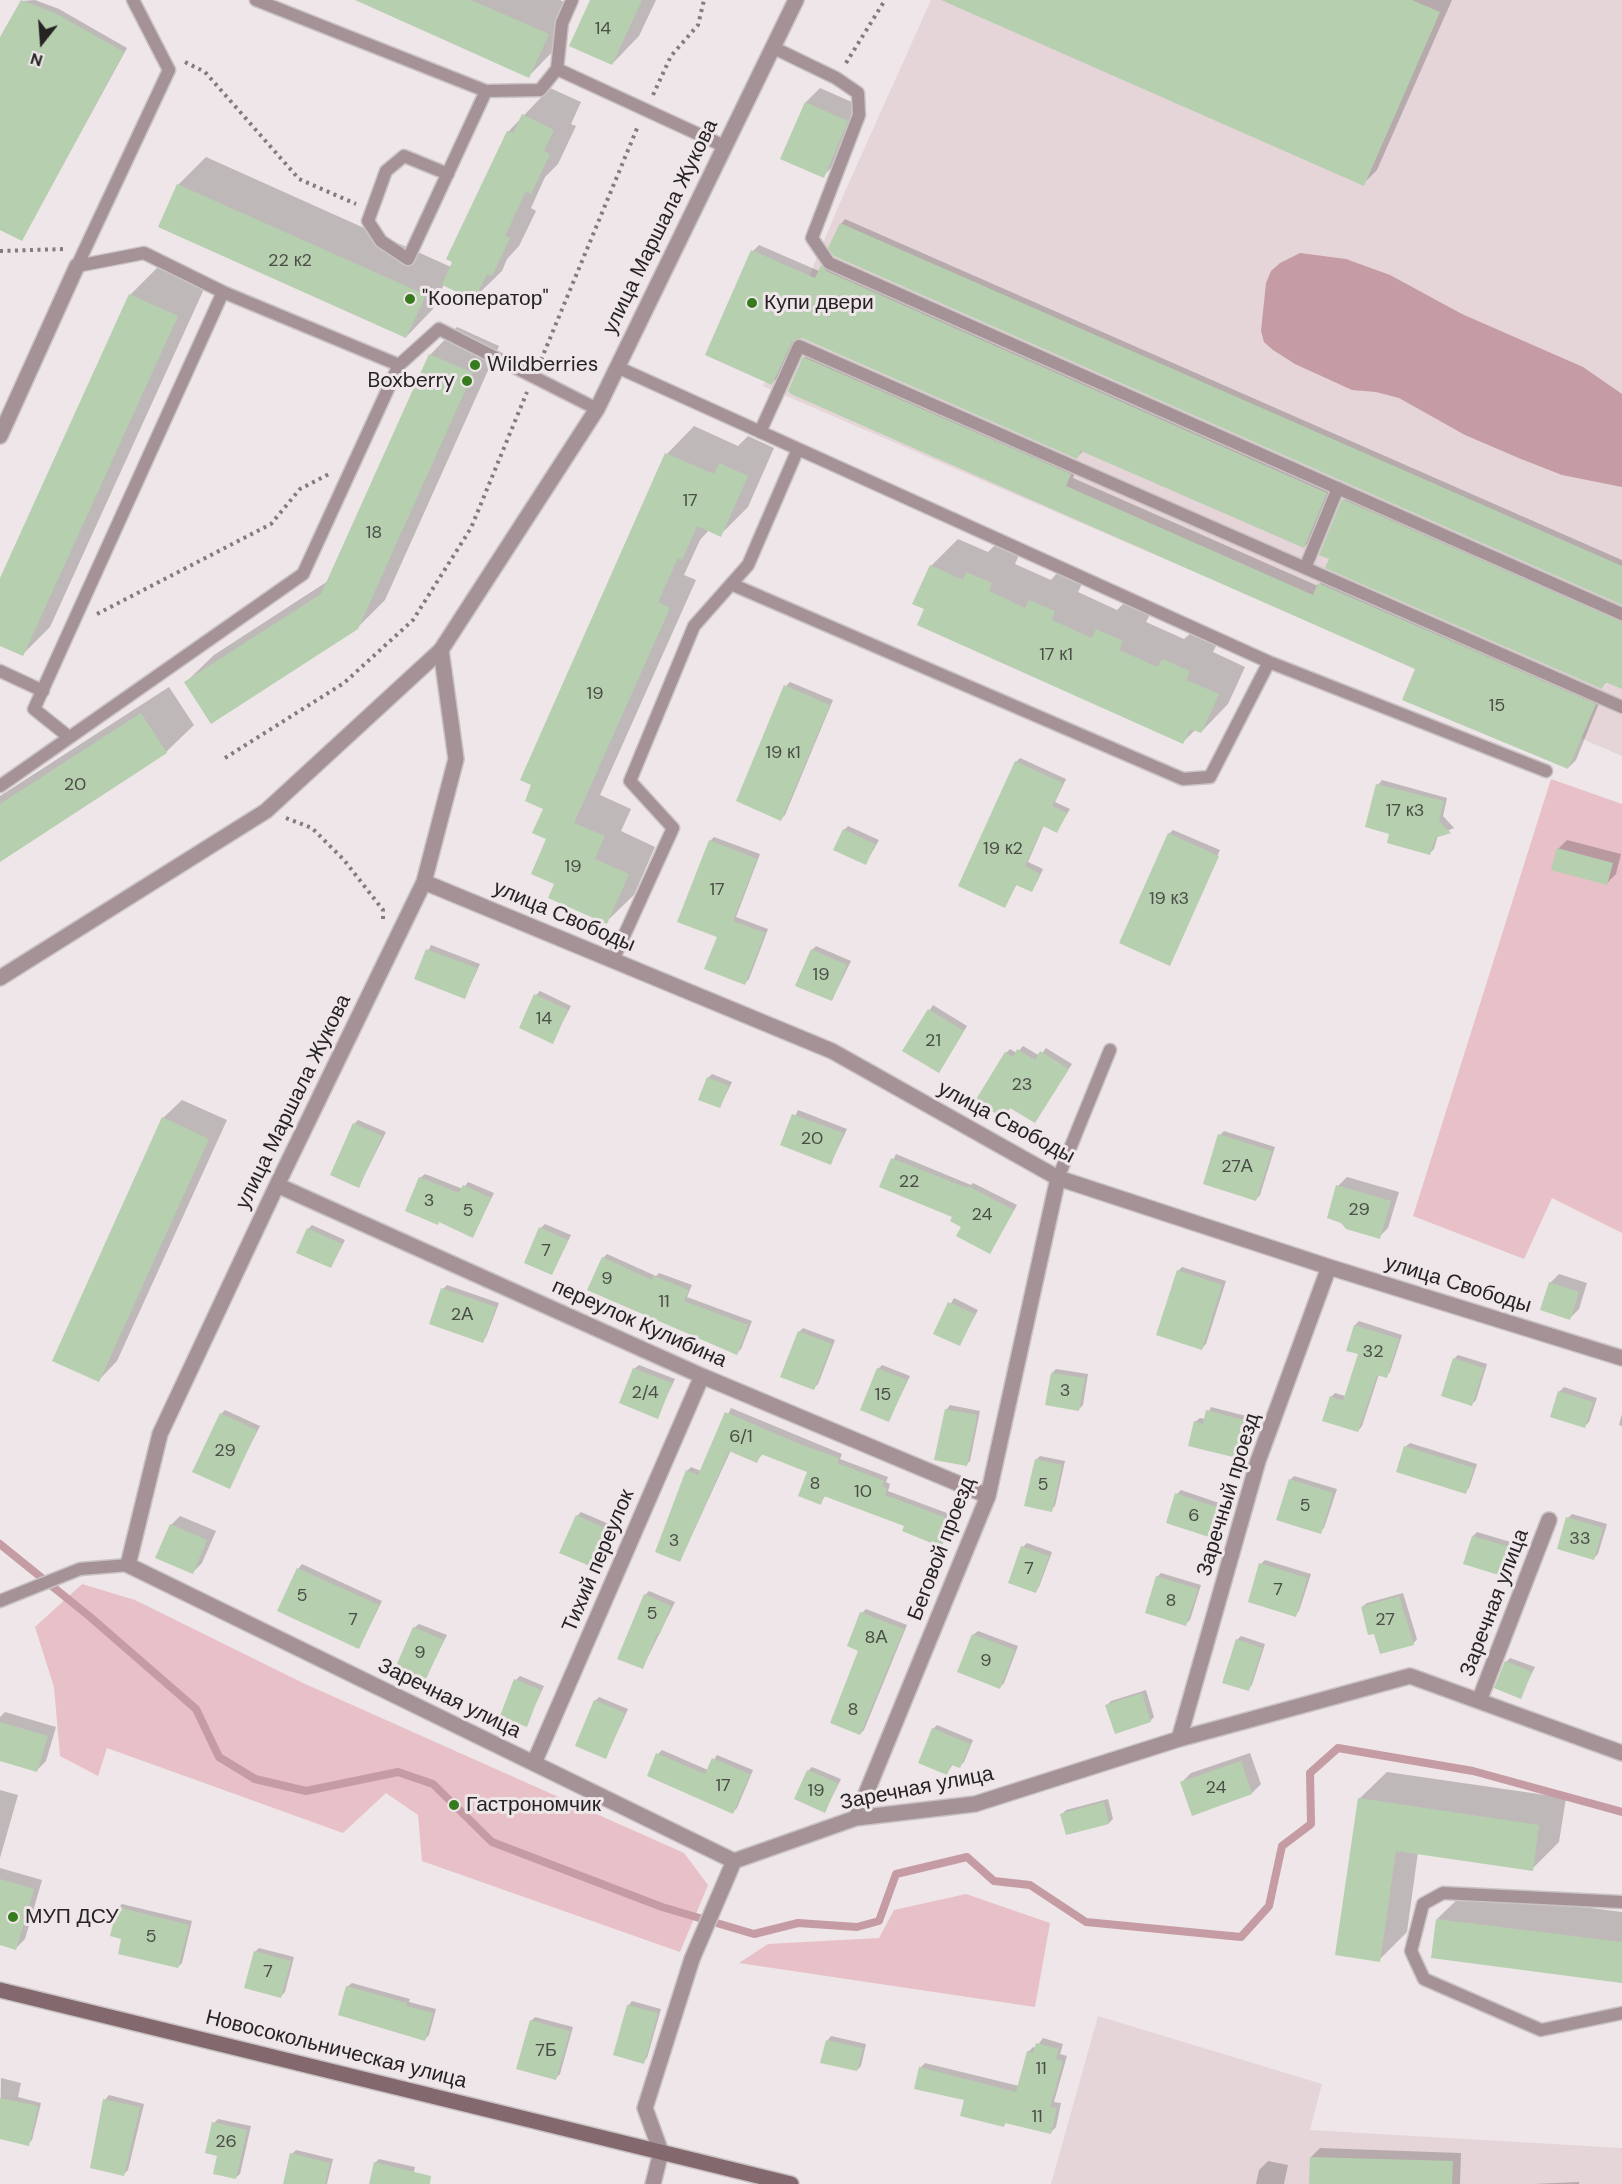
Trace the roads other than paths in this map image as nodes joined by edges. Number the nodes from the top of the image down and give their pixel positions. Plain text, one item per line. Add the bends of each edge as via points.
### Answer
1 (132, 0) edge
2 (256, 0) edge
3 (572, 0) edge
4 (796, 0) edge
5 (772, 47) junction
6 (557, 69) junction
7 (486, 91) junction
8 (724, 146) junction
9 (448, 174) junction
10 (77, 266) junction
11 (223, 292) junction
12 (399, 365) junction
13 (617, 367) junction
14 (597, 409) junction
15 (760, 432) junction
16 (0, 436) edge
17 (798, 449) junction
18 (1338, 488) junction
19 (1305, 568) junction
20 (731, 584) junction
21 (1622, 614) edge
22 (441, 650) junction
23 (1269, 662) junction
24 (0, 671) edge
25 (43, 691) junction
26 (1622, 707) edge
27 (69, 737) junction
28 (1546, 771) dead end
29 (0, 786) edge
30 (424, 882) junction
31 (613, 960) junction
32 (0, 978) edge
33 (1110, 1050) dead end
34 (1058, 1178) junction
35 (277, 1185) junction
36 (1329, 1267) junction
37 (1622, 1358) edge
38 (702, 1376) junction
39 (988, 1496) junction
40 (1550, 1520) dead end
41 (128, 1565) junction
42 (2, 1599) edge
43 (1479, 1701) junction
44 (1179, 1738) junction
45 (1622, 1753) edge
46 (534, 1764) junction
47 (856, 1818) junction
48 (734, 1861) junction
49 (1622, 1902) edge
50 (0, 1990) edge
51 (1622, 2013) edge
52 (661, 2152) junction
53 (785, 2183) edge
54 (653, 2184) edge

1 - 10 lane via 169,70
2 - 7 lane
3 - 6 lane via 562,23
4 - 5 street, улица Маршала Жукова
5 - 8 street, улица Маршала Жукова
5 - 18 lane via 858,93 859,115 813,238 829,263
6 - 7 lane via 540,90
6 - 8 lane
7 - 9 lane
8 - 13 street, улица Маршала Жукова
9 - 9 lane via 408,259 381,241 368,221 386,171 404,156
10 - 11 lane via 144,253
10 - 16 street
11 - 12 lane
11 - 25 lane
12 - 14 lane via 439,329
12 - 27 lane via 303,574
13 - 14 street, улица Маршала Жукова
13 - 15 lane
14 - 22 street, улица Маршала Жукова
15 - 17 lane
15 - 19 lane via 799,346
17 - 20 lane via 748,565
17 - 23 lane
18 - 19 lane
18 - 21 lane
19 - 26 lane
20 - 23 lane via 1183,779 1210,777
20 - 31 lane via 694,626 630,782 673,828
22 - 30 street, улица Маршала Жукова via 456,759
22 - 32 street, улица Маршала Жукова via 266,811
23 - 28 lane
24 - 25 lane
25 - 27 lane via 34,710
27 - 29 lane
30 - 31 street, улица Свободы
30 - 35 street, улица Маршала Жукова
31 - 34 street, улица Свободы via 832,1051
33 - 34 lane
34 - 36 street, улица Свободы
34 - 39 street, Беговой проезд
35 - 38 street, переулок Кулибина
35 - 41 street, улица Маршала Жукова via 160,1434
36 - 37 street, улица Свободы
36 - 44 street, Заречный проезд via 1258,1461
38 - 39 street, переулок Кулибина
38 - 46 street, Тихий переулок
39 - 47 street, Беговой проезд
40 - 43 street, Заречная улица
41 - 42 lane via 80,1569
41 - 46 street, Заречная улица
43 - 44 street, Заречная улица via 1410,1676
43 - 45 street, Заречная улица
44 - 47 street, Заречная улица via 975,1804
46 - 48 street, Заречная улица
47 - 48 street, Заречная улица
48 - 52 street via 702,1936 645,2108
49 - 51 lane via 1443,1893 1422,1904 1411,1952 1424,1979 1541,2030
50 - 52 main road, Новосокольническая улица
52 - 53 main road, Новосокольническая улица
52 - 54 street

